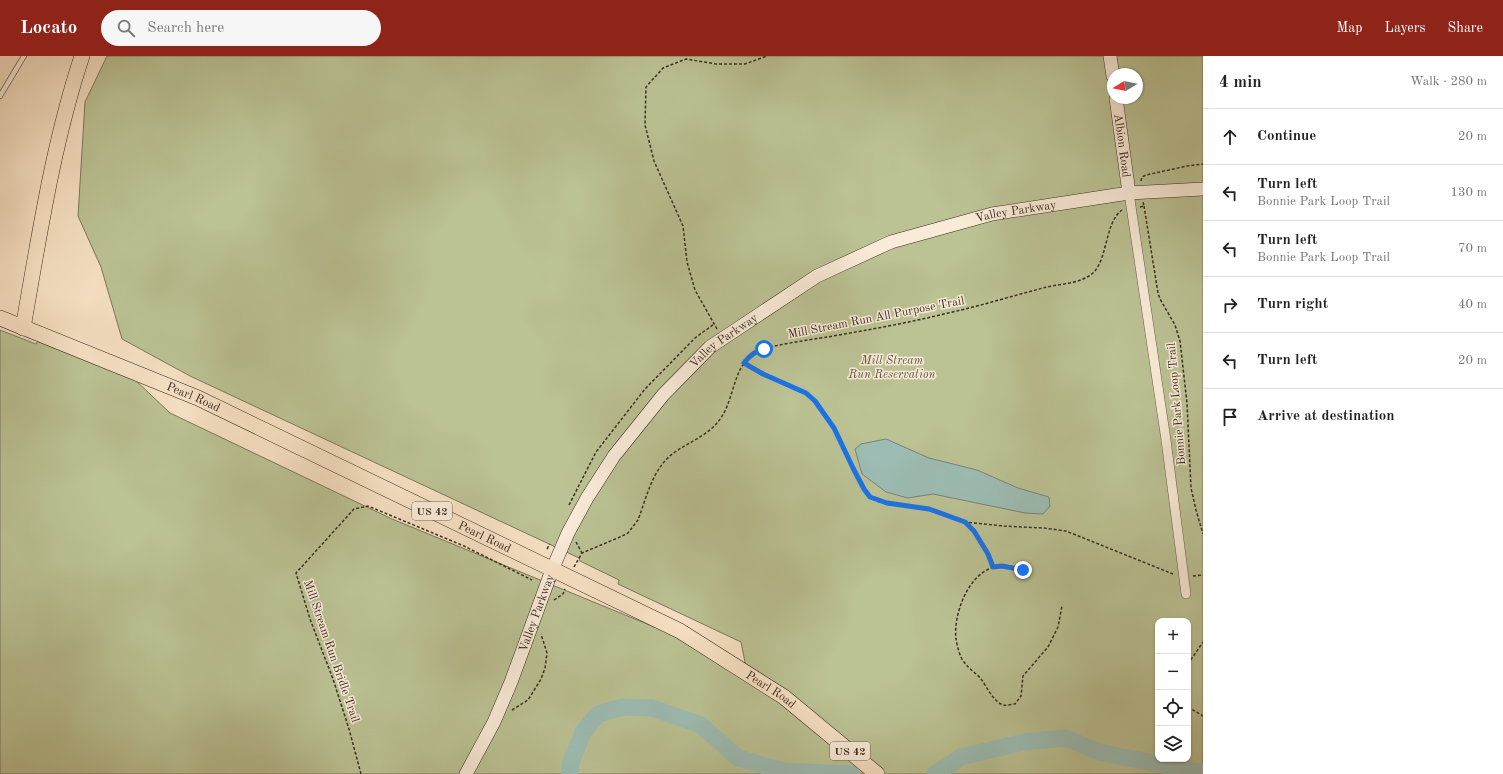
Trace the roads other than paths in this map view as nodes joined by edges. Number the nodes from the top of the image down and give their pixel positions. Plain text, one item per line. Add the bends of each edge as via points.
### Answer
1 (24, 56) edge
2 (82, 56) edge
3 (1110, 56) edge
4 (1112, 68) edge
5 (0, 96) edge
6 (1117, 104) edge
7 (1203, 190) edge
8 (1129, 193) junction
9 (0, 318) edge
10 (24, 328) junction
11 (552, 570) junction
12 (1186, 594) dead end
13 (466, 774) edge
14 (877, 774) edge

1 - 5 lane
2 - 10 main road via 70,91 58,143
3 - 4 street
6 - 8 street, Albion Road
7 - 8 street, Valley Parkway
8 - 11 street, Valley Parkway via 992,214 891,242 817,276 710,347 663,395 614,456 587,498
8 - 12 street
9 - 10 main road, Pearl Road / US 42
10 - 11 main road, Pearl Road / US 42 via 198,398
11 - 13 street, Valley Parkway via 503,702
11 - 14 main road, Pearl Road / US 42 via 680,632 784,697

